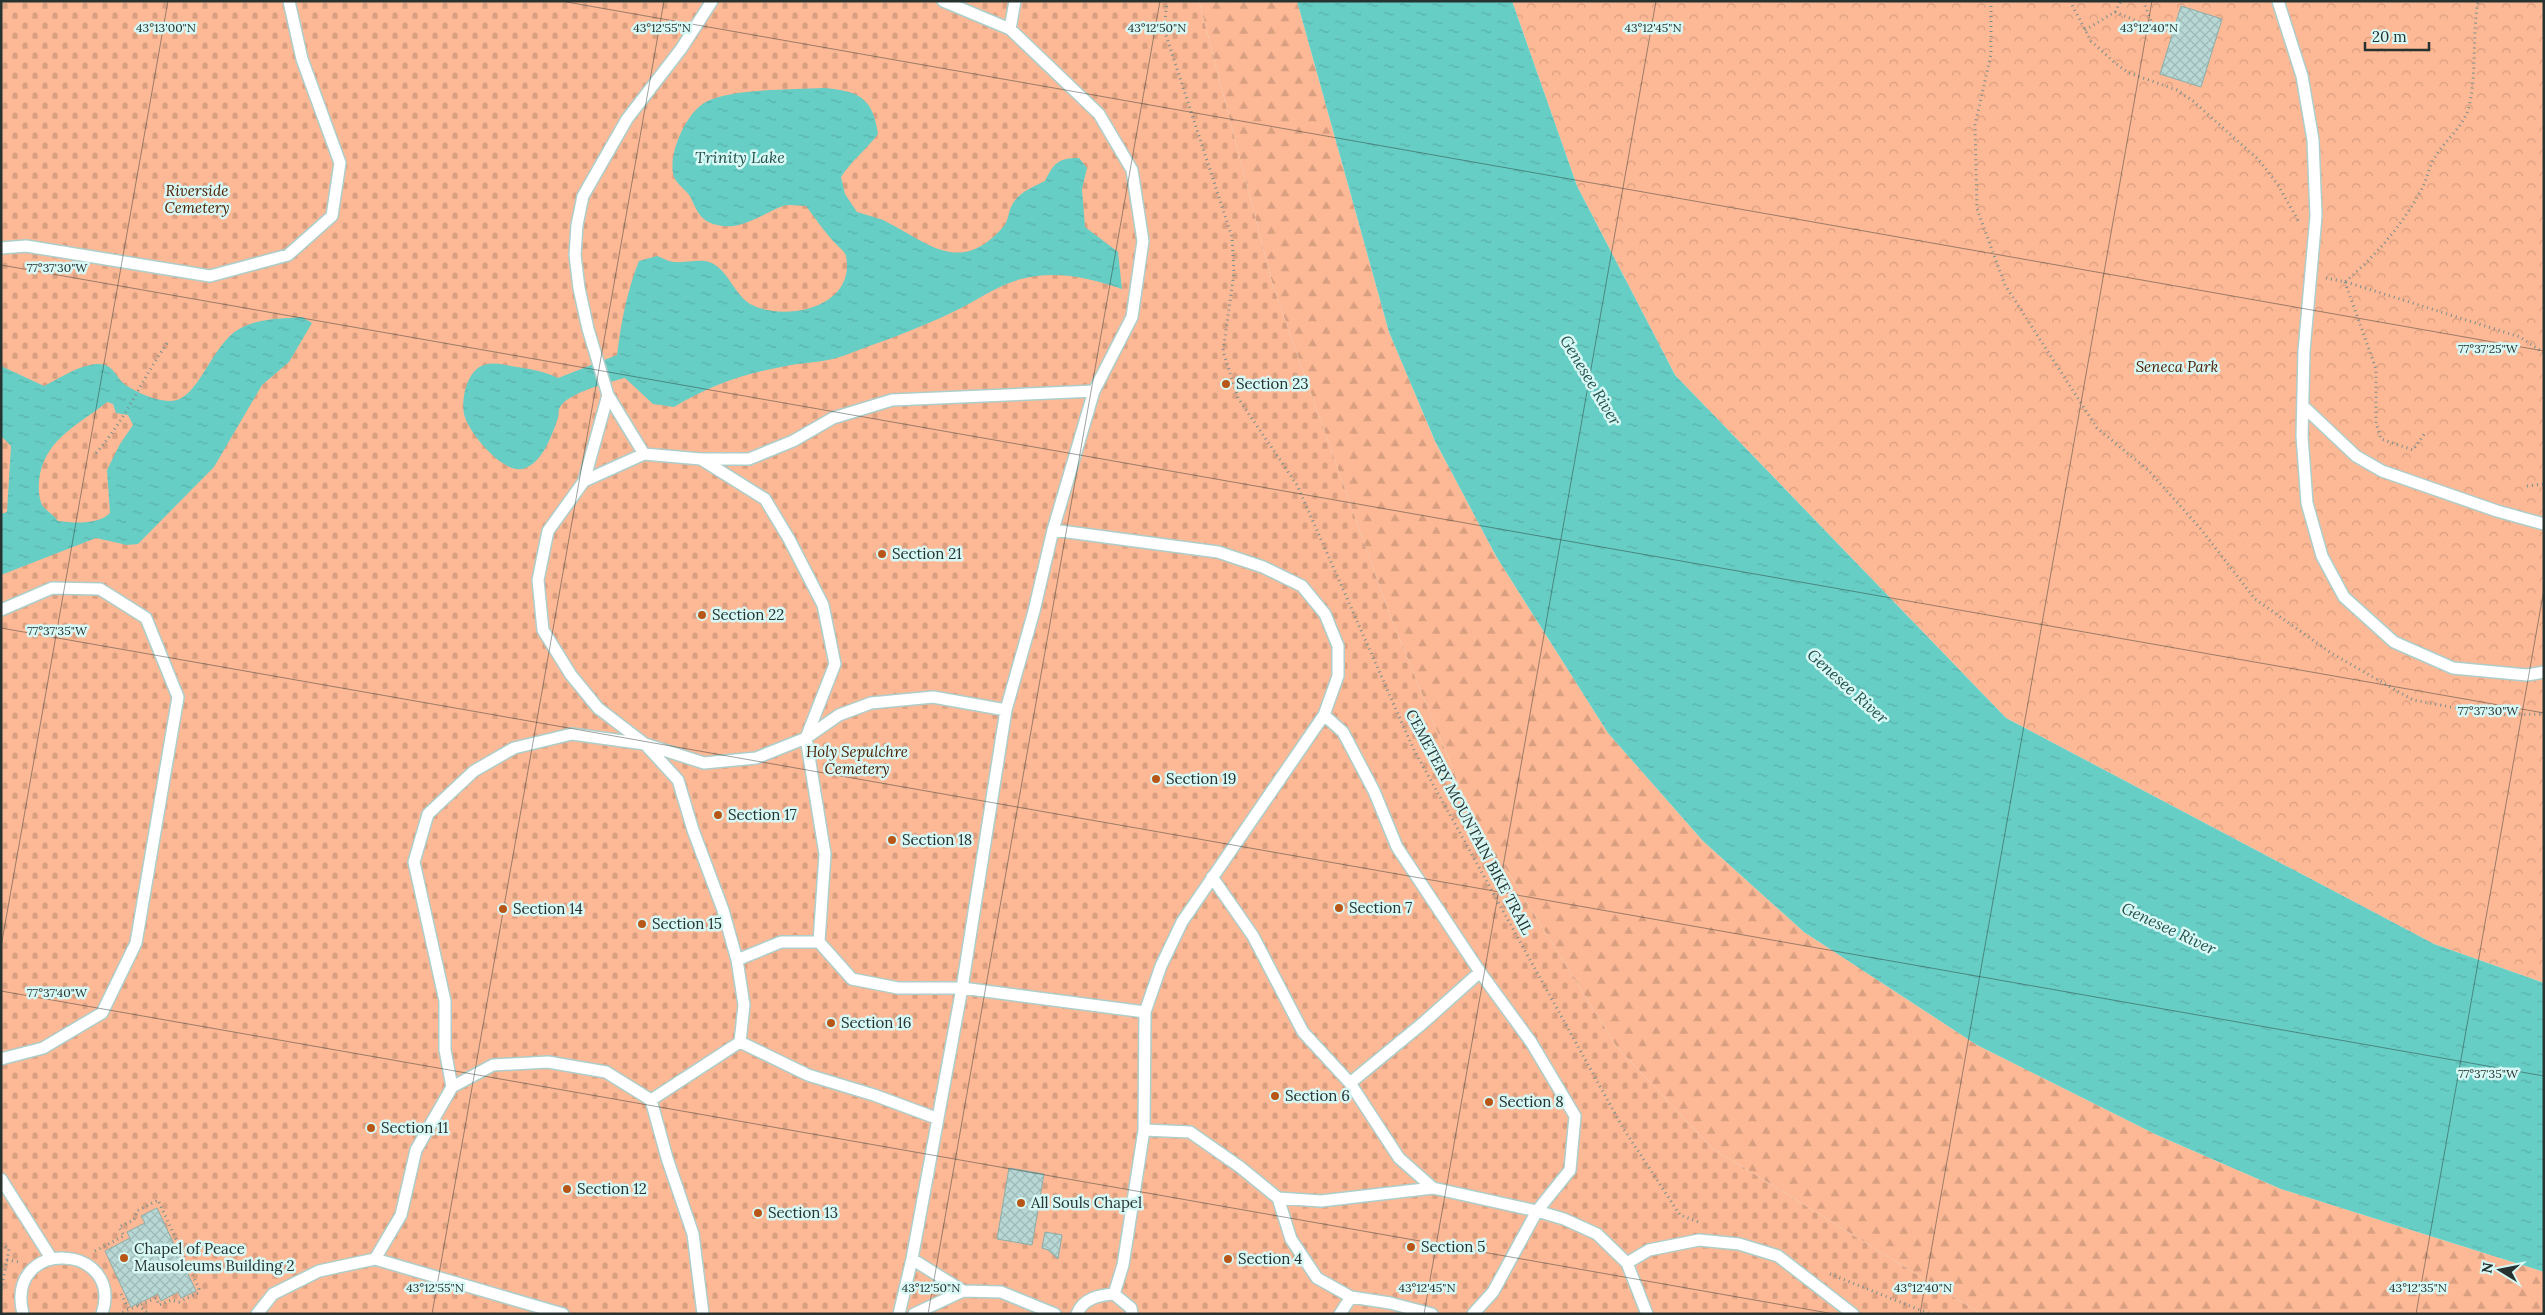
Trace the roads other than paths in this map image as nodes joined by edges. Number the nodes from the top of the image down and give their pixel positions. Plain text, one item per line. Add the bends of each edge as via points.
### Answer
1 (289, 1) edge
2 (712, 1) edge
3 (944, 1) edge
4 (1015, 1) edge
5 (2278, 1) edge
6 (1010, 29) junction
7 (1, 248) edge
8 (1094, 390) junction
9 (608, 395) junction
10 (2303, 406) junction
11 (644, 454) junction
12 (700, 459) junction
13 (584, 481) junction
14 (2544, 524) edge
15 (1053, 530) junction
16 (1, 610) edge
17 (2544, 672) edge
18 (1006, 710) junction
19 (1324, 715) junction
20 (806, 738) junction
21 (645, 744) junction
22 (1212, 877) junction
23 (819, 942) junction
24 (738, 960) junction
25 (1480, 972) junction
26 (962, 988) junction
27 (1145, 1012) junction
28 (740, 1042) junction
29 (1, 1059) edge
30 (1350, 1083) junction
31 (452, 1087) junction
32 (651, 1100) junction
33 (936, 1118) junction
34 (1144, 1130) junction
35 (1, 1179) edge
36 (1433, 1188) junction
37 (1278, 1198) junction
38 (1537, 1211) junction
39 (50, 1258) junction
40 (375, 1259) junction
41 (912, 1259) junction
42 (1627, 1264) junction
43 (963, 1292) junction
44 (1114, 1294) junction
45 (1351, 1297) junction
46 (23, 1314) edge
47 (102, 1314) edge
48 (257, 1314) edge
49 (563, 1314) edge
50 (703, 1314) edge
51 (899, 1314) edge
52 (914, 1314) edge
53 (1055, 1314) edge
54 (1078, 1314) edge
55 (1132, 1314) edge
56 (1340, 1314) edge
57 (1432, 1314) edge
58 (1473, 1314) edge
59 (1647, 1314) edge
60 (1854, 1314) edge

1 - 7 lane via 302,59 340,164 332,216 288,255 210,276 26,246
2 - 9 lane via 681,50 627,119 583,196 576,225 576,263 588,329
3 - 6 lane
4 - 6 lane
5 - 10 lane via 2302,76 2313,140 2316,216 2304,351
6 - 8 lane via 1099,114 1132,170 1143,241 1132,316
8 - 12 lane via 892,400 833,418 793,441 749,460
8 - 15 lane
9 - 11 lane
9 - 13 lane
10 - 14 lane via 2356,456 2382,471 2497,512
10 - 17 lane via 2307,503 2322,556 2344,597 2394,642 2453,668 2527,675
11 - 12 lane
11 - 13 lane
12 - 20 lane via 765,499 823,605 835,664
13 - 21 lane via 548,531 538,580 543,630 571,675 598,708
15 - 18 lane
15 - 19 lane via 1218,552 1263,567 1302,586 1325,614 1338,646 1338,676
16 - 29 lane via 52,588 100,589 146,618 178,697 136,943 102,1013 43,1048
18 - 20 lane via 932,696 871,703 838,715
18 - 26 lane
19 - 22 lane
19 - 25 lane via 1343,732 1374,791 1397,847
20 - 21 lane via 756,758 704,763
20 - 23 lane via 825,854
21 - 24 lane via 678,780 693,830 724,910
21 - 31 lane via 572,734 514,748 474,771 428,814 414,862 445,1001 445,1050
22 - 27 lane via 1182,922 1161,966
22 - 30 lane via 1253,936 1303,1032
23 - 24 lane via 781,942
23 - 26 lane via 852,980 898,988
24 - 28 lane via 744,1005
25 - 30 lane
25 - 38 lane via 1531,1042 1575,1116 1570,1170
26 - 27 lane
26 - 33 lane
27 - 34 lane
28 - 32 lane
28 - 33 lane via 808,1075
30 - 36 lane via 1399,1158
31 - 32 lane via 493,1065 548,1062 606,1072
31 - 40 lane via 416,1150 401,1215
32 - 50 lane via 693,1234
33 - 41 lane
34 - 37 lane via 1190,1132
34 - 44 lane via 1123,1265
35 - 39 lane
36 - 37 lane via 1321,1202
36 - 38 lane
37 - 45 lane via 1291,1239 1317,1278
38 - 42 lane via 1597,1234
38 - 58 lane via 1493,1292
39 - 46 lane via 40,1263 24,1281 21,1293
39 - 47 lane via 65,1256 91,1267 100,1278 104,1292
40 - 48 lane via 318,1271 273,1294
40 - 49 lane
41 - 43 lane
41 - 51 lane
42 - 59 lane
42 - 60 lane via 1649,1250 1699,1240 1739,1244 1778,1256
43 - 52 lane
43 - 53 lane via 1001,1292
44 - 54 lane via 1095,1296 1079,1309
44 - 55 lane via 1132,1308
45 - 56 lane
45 - 57 lane

